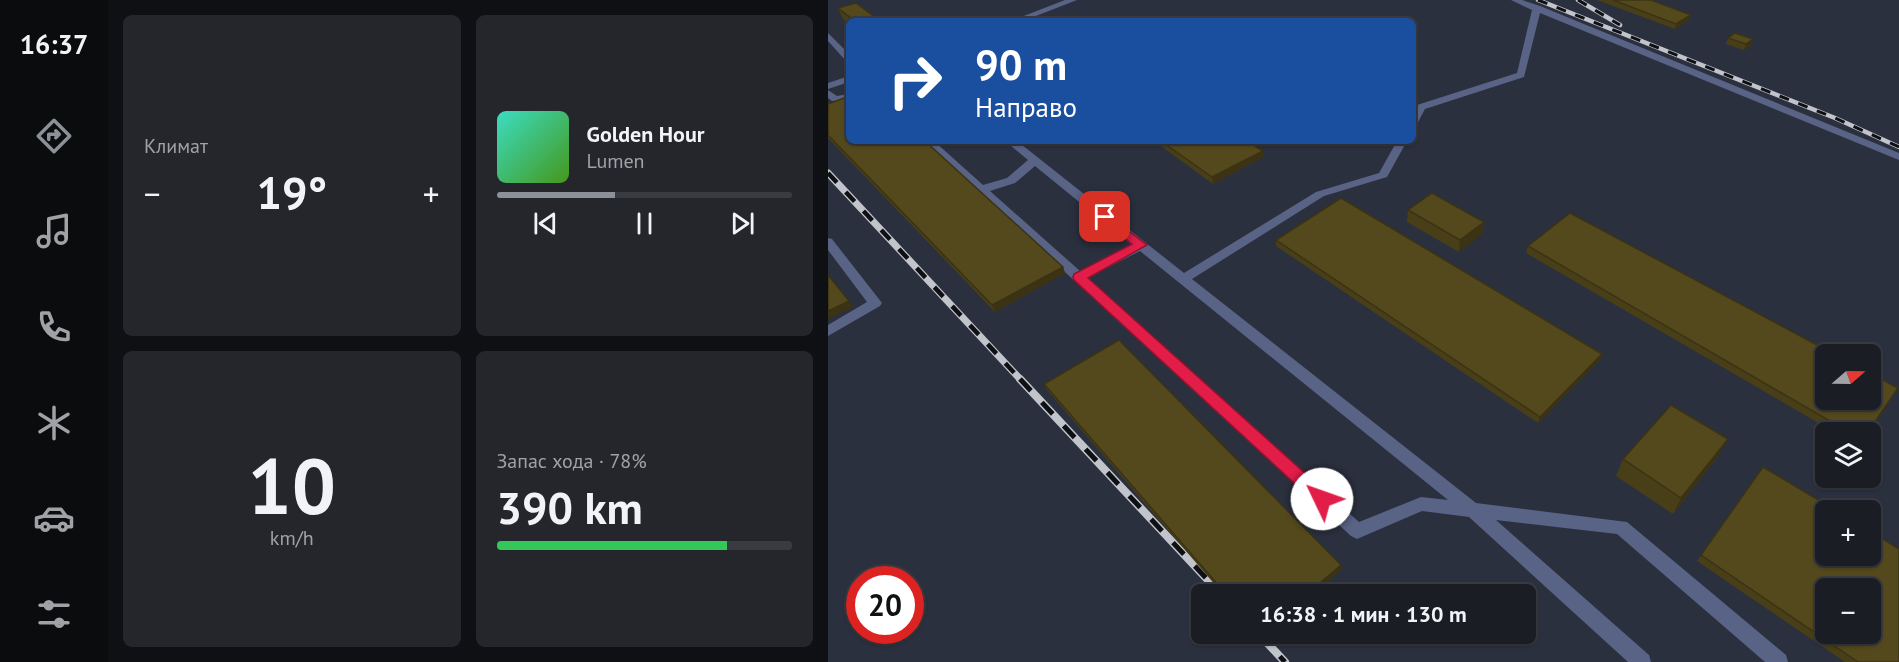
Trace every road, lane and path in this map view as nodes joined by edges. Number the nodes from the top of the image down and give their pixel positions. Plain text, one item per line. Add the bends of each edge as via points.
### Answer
1 (1073, 0) edge
2 (1515, 0) edge
3 (1537, 8) junction
4 (1023, 18) edge
5 (828, 36) edge
6 (846, 56) edge
7 (846, 80) edge
8 (828, 86) edge
9 (828, 93) edge
10 (846, 97) edge
11 (1416, 116) edge
12 (931, 144) edge
13 (1014, 144) edge
14 (1400, 144) edge
15 (1899, 157) edge
16 (1034, 160) junction
17 (981, 189) junction
18 (828, 243) edge
19 (1141, 245) junction
20 (1079, 277) junction
21 (1183, 279) junction
22 (828, 331) edge
23 (1474, 511) junction
24 (1642, 662) edge
25 (1779, 662) edge

1 - 4 lane
2 - 3 lane
3 - 11 lane via 1521,75 1421,107
3 - 15 lane
5 - 6 lane
7 - 8 lane
9 - 10 lane via 835,99
12 - 17 lane
13 - 16 lane
14 - 21 lane via 1383,175 1320,194
16 - 17 lane via 1019,177
16 - 19 lane
17 - 20 lane
18 - 22 lane via 875,303
19 - 20 lane
19 - 21 lane
20 - 23 lane via 1357,531 1421,504
21 - 23 lane
23 - 24 lane
23 - 25 lane via 1621,527

